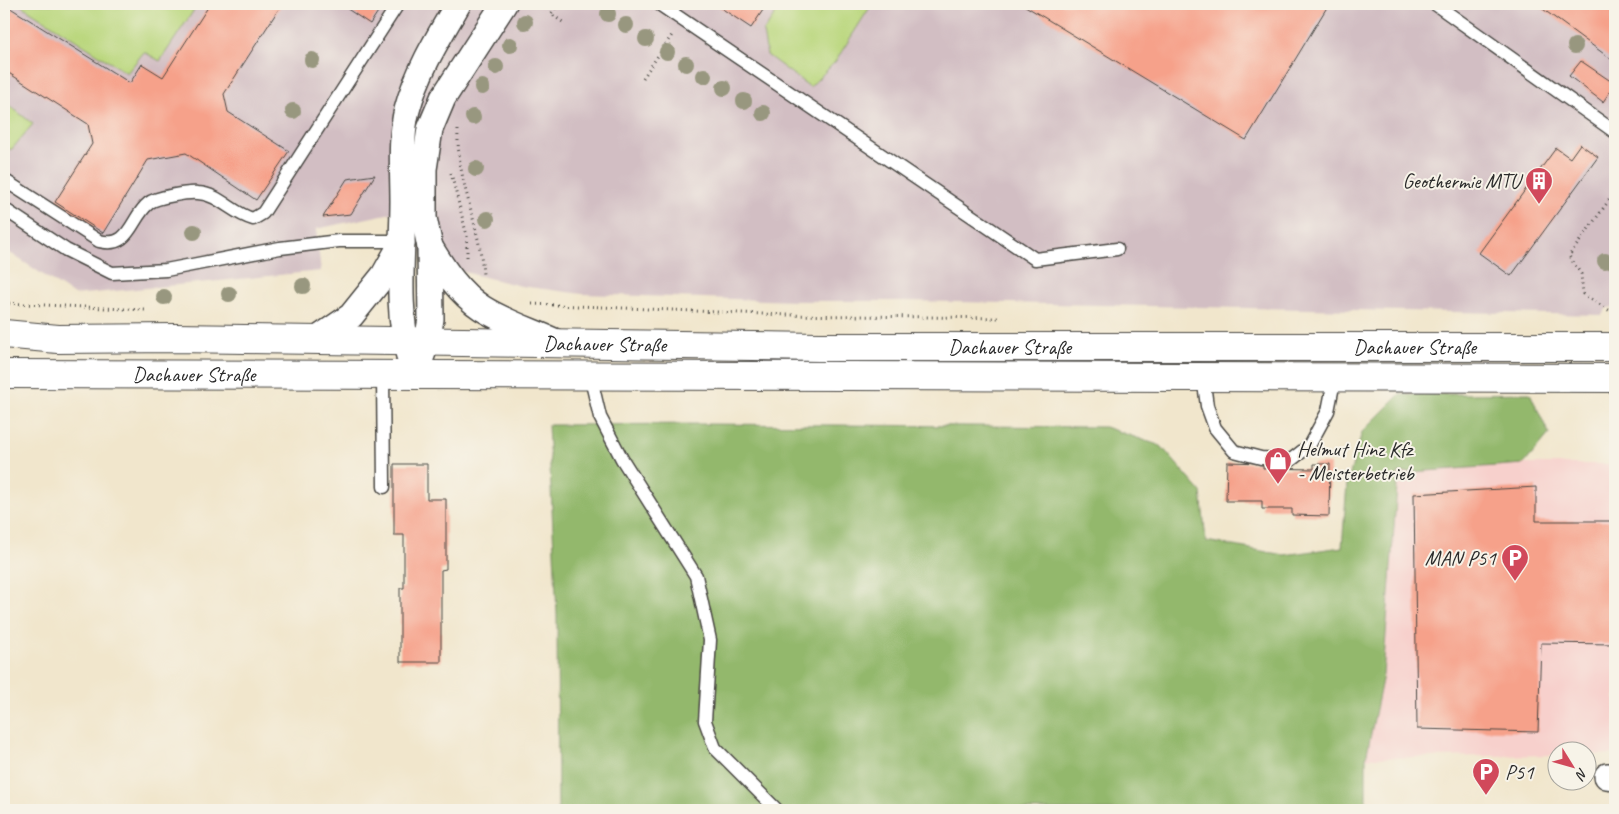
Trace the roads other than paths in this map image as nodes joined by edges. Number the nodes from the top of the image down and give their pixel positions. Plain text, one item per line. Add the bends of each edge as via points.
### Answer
1 (398, 4) edge
2 (458, 4) edge
3 (504, 4) edge
4 (660, 4) edge
5 (1435, 4) edge
6 (1615, 132) edge
7 (4, 180) edge
8 (4, 209) edge
9 (403, 241) junction
10 (430, 247) junction
11 (1117, 249) dead end
12 (4, 334) edge
13 (316, 340) junction
14 (416, 341) junction
15 (556, 342) junction
16 (1615, 347) edge
17 (4, 374) edge
18 (383, 374) junction
19 (415, 375) junction
20 (590, 375) junction
21 (1203, 376) junction
22 (1335, 376) junction
23 (1615, 378) edge
24 (384, 487) dead end
25 (777, 810) edge

1 - 7 lane via 263,213 253,219 199,192 150,202 123,238 110,244 99,241
2 - 9 street via 424,63 406,112
3 - 10 street via 443,98 430,130 424,179 424,218
4 - 11 lane via 1035,259
5 - 6 lane
8 - 9 lane via 66,250 112,272 166,270 280,248 339,241
9 - 13 street via 384,275 351,316
9 - 14 street via 402,304
10 - 14 street via 431,319
10 - 15 street via 446,274 475,303
12 - 13 main road, Dachauer Straße via 58,339
13 - 14 main road, Dachauer Straße
14 - 15 main road, Dachauer Straße
14 - 19 street
15 - 16 main road, Dachauer Straße via 819,346
17 - 18 main road, Dachauer Straße
18 - 19 main road, Dachauer Straße
18 - 24 lane
19 - 20 main road, Dachauer Straße
20 - 21 main road, Dachauer Straße
20 - 25 lane via 600,417 622,459 696,576 710,640 705,721 715,748
21 - 22 main road, Dachauer Straße
21 - 22 lane via 1207,406 1215,428 1234,451 1261,458 1291,460 1309,446 1328,411
22 - 23 main road, Dachauer Straße

